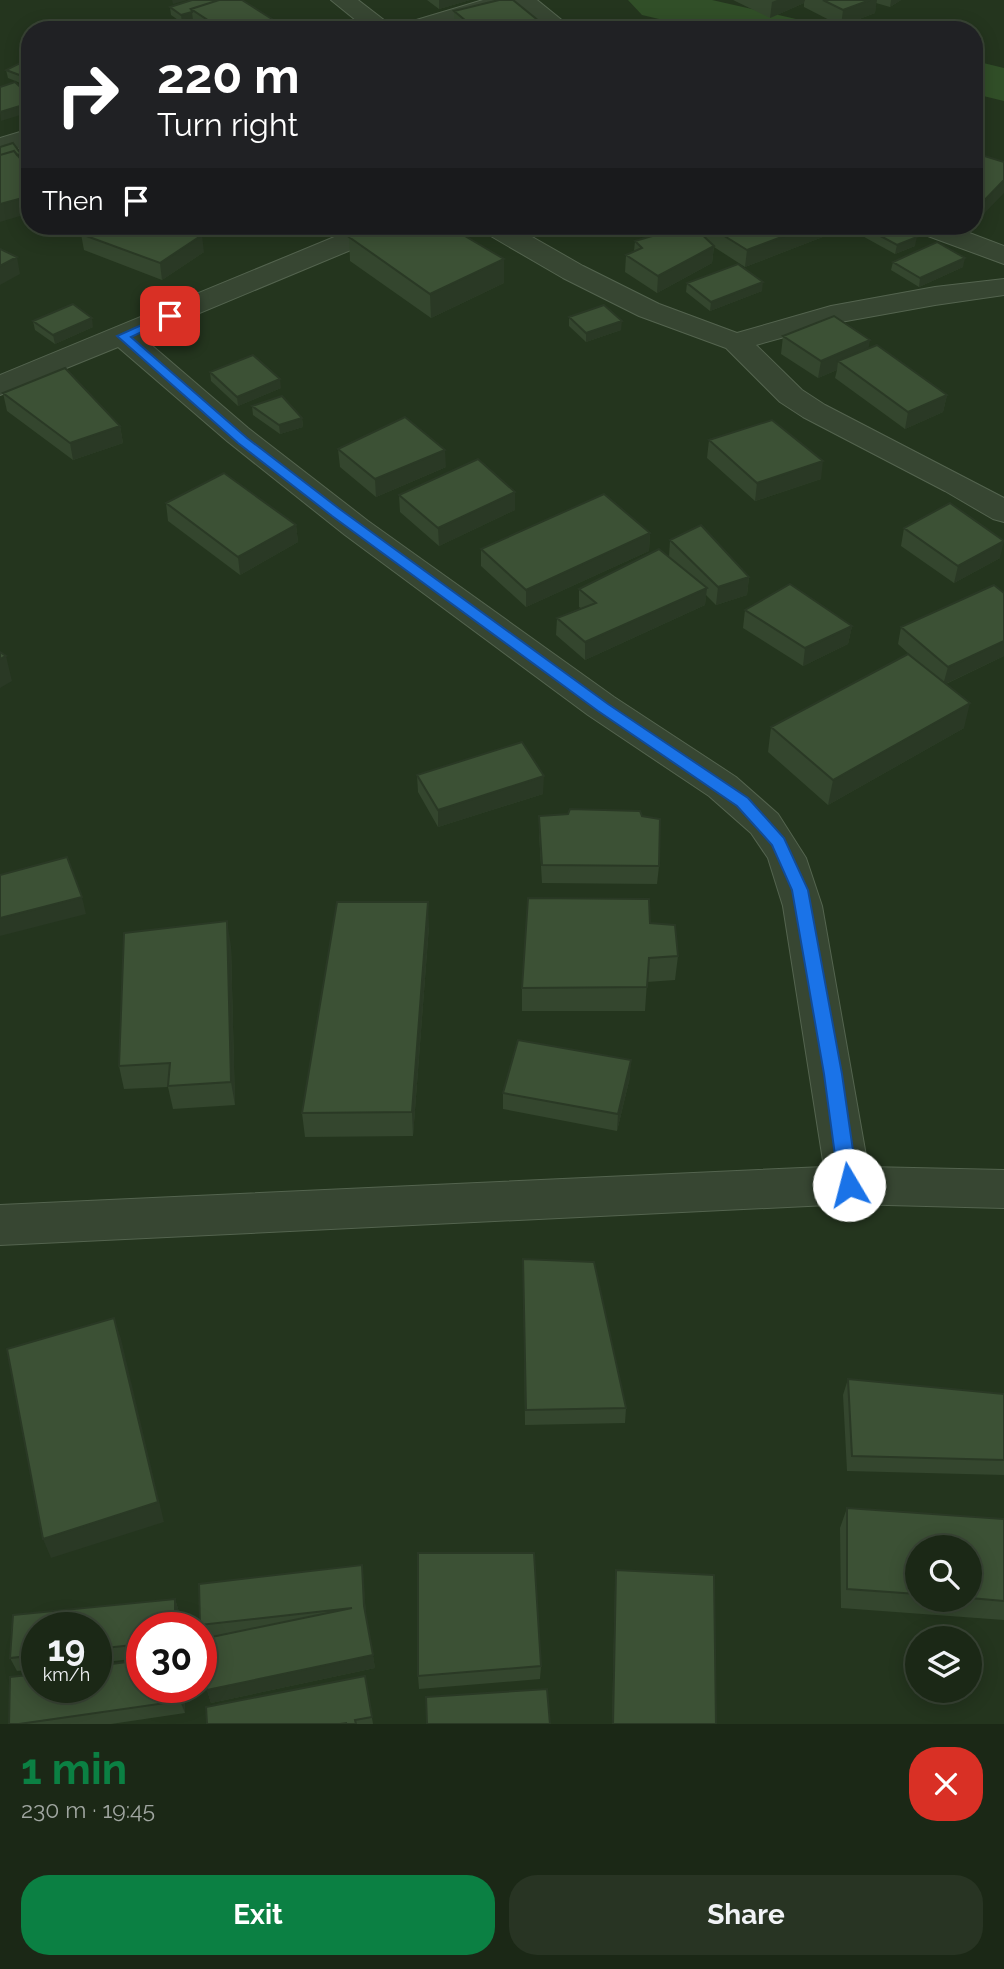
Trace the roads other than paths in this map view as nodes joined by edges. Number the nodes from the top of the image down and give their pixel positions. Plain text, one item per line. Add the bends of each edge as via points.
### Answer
1 (343, 0) edge
2 (508, 0) edge
3 (522, 0) edge
4 (372, 21) edge
5 (434, 21) edge
6 (550, 21) edge
7 (21, 140) edge
8 (0, 146) edge
9 (363, 235) edge
10 (509, 235) edge
11 (950, 235) edge
12 (1004, 256) edge
13 (1004, 287) edge
14 (123, 336) junction
15 (736, 342) junction
16 (0, 386) edge
17 (1004, 512) edge
18 (849, 1185) junction
19 (1004, 1189) edge
20 (0, 1225) edge

1 - 4 street
2 - 5 street
3 - 6 street
7 - 8 street
9 - 14 street
10 - 15 street via 649,310
11 - 12 street
13 - 15 street via 831,315
14 - 16 street
14 - 18 street via 243,440 337,513 603,708 743,802 778,842 800,890
15 - 17 street via 791,396 814,411
18 - 19 street
18 - 20 street

